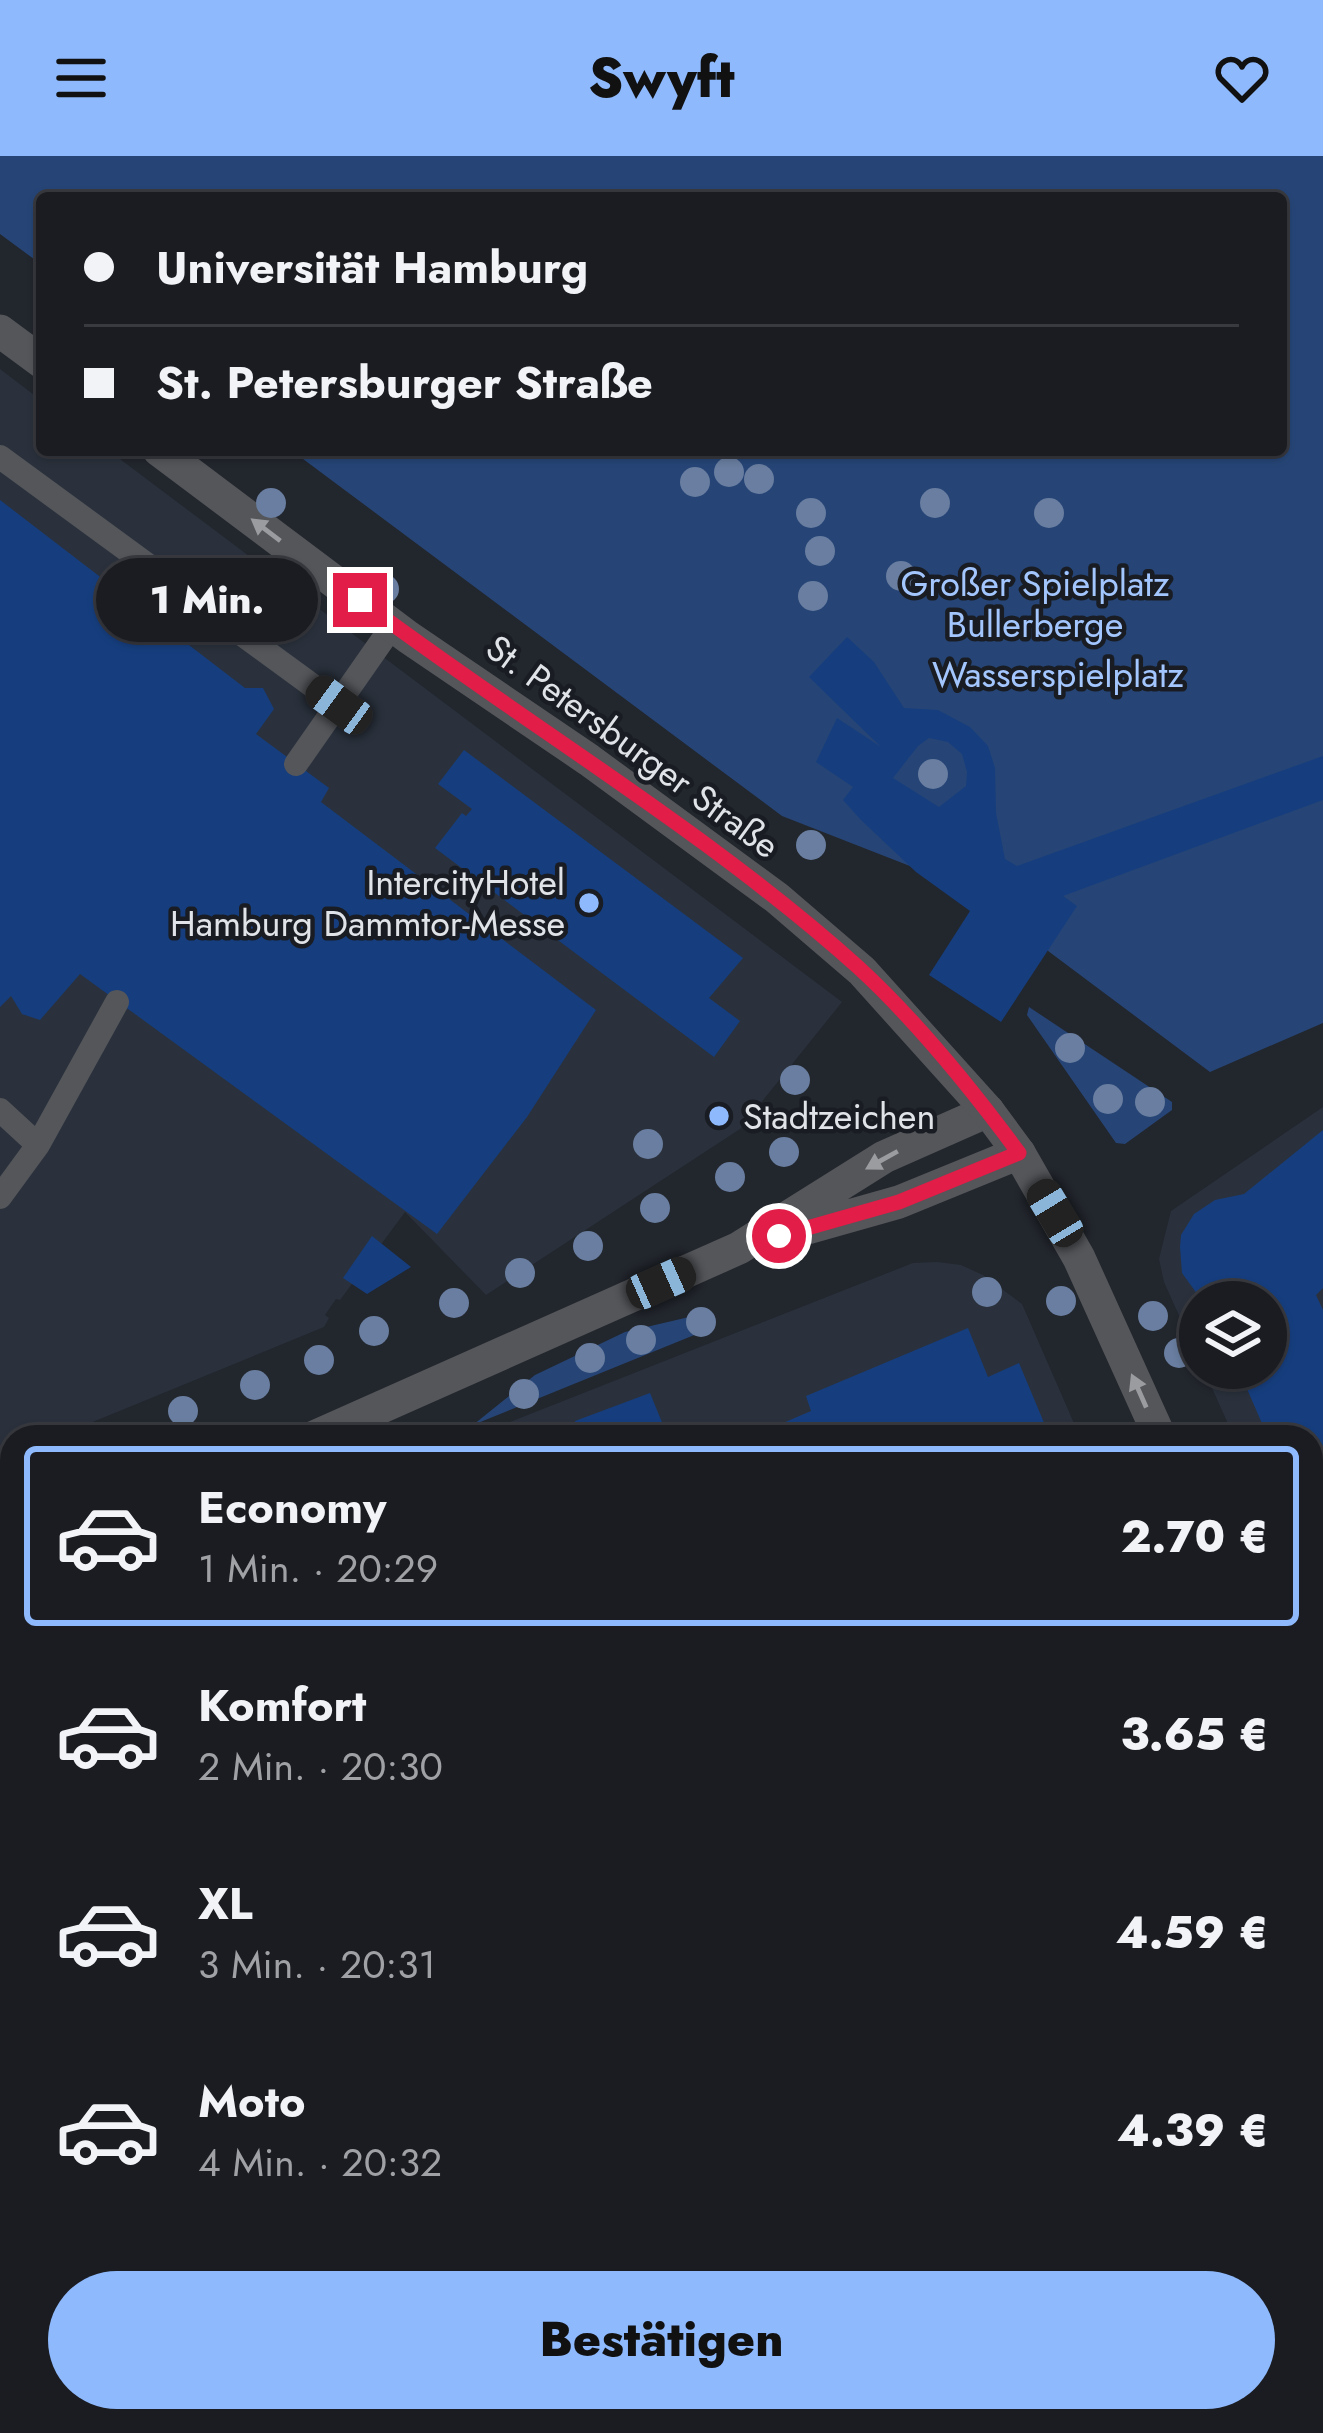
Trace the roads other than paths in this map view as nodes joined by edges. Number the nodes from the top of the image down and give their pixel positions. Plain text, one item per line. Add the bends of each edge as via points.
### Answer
1 (0, 331) edge
2 (36, 358) edge
3 (167, 456) edge
4 (0, 457) edge
5 (393, 626) junction
6 (339, 705) junction
7 (296, 764) dead end
8 (117, 1002) dead end
9 (0, 1110) edge
10 (988, 1111) junction
11 (38, 1145) junction
12 (1019, 1153) junction
13 (0, 1197) edge
14 (739, 1248) junction
15 (373, 1425) edge
16 (1155, 1425) edge

1 - 2 street
5 -> 3 street, St. Petersburger Straße
4 - 6 lane
5 - 6 lane
5 - 10 street, St. Petersburger Straße via 777,898 862,971
6 - 7 lane
8 - 11 lane
9 - 11 lane
10 - 12 street, St. Petersburger Straße
10 -> 14 street via 884,1157
11 - 13 lane
12 - 14 street via 899,1202
16 -> 12 street, St. Petersburger Straße
14 - 15 street

